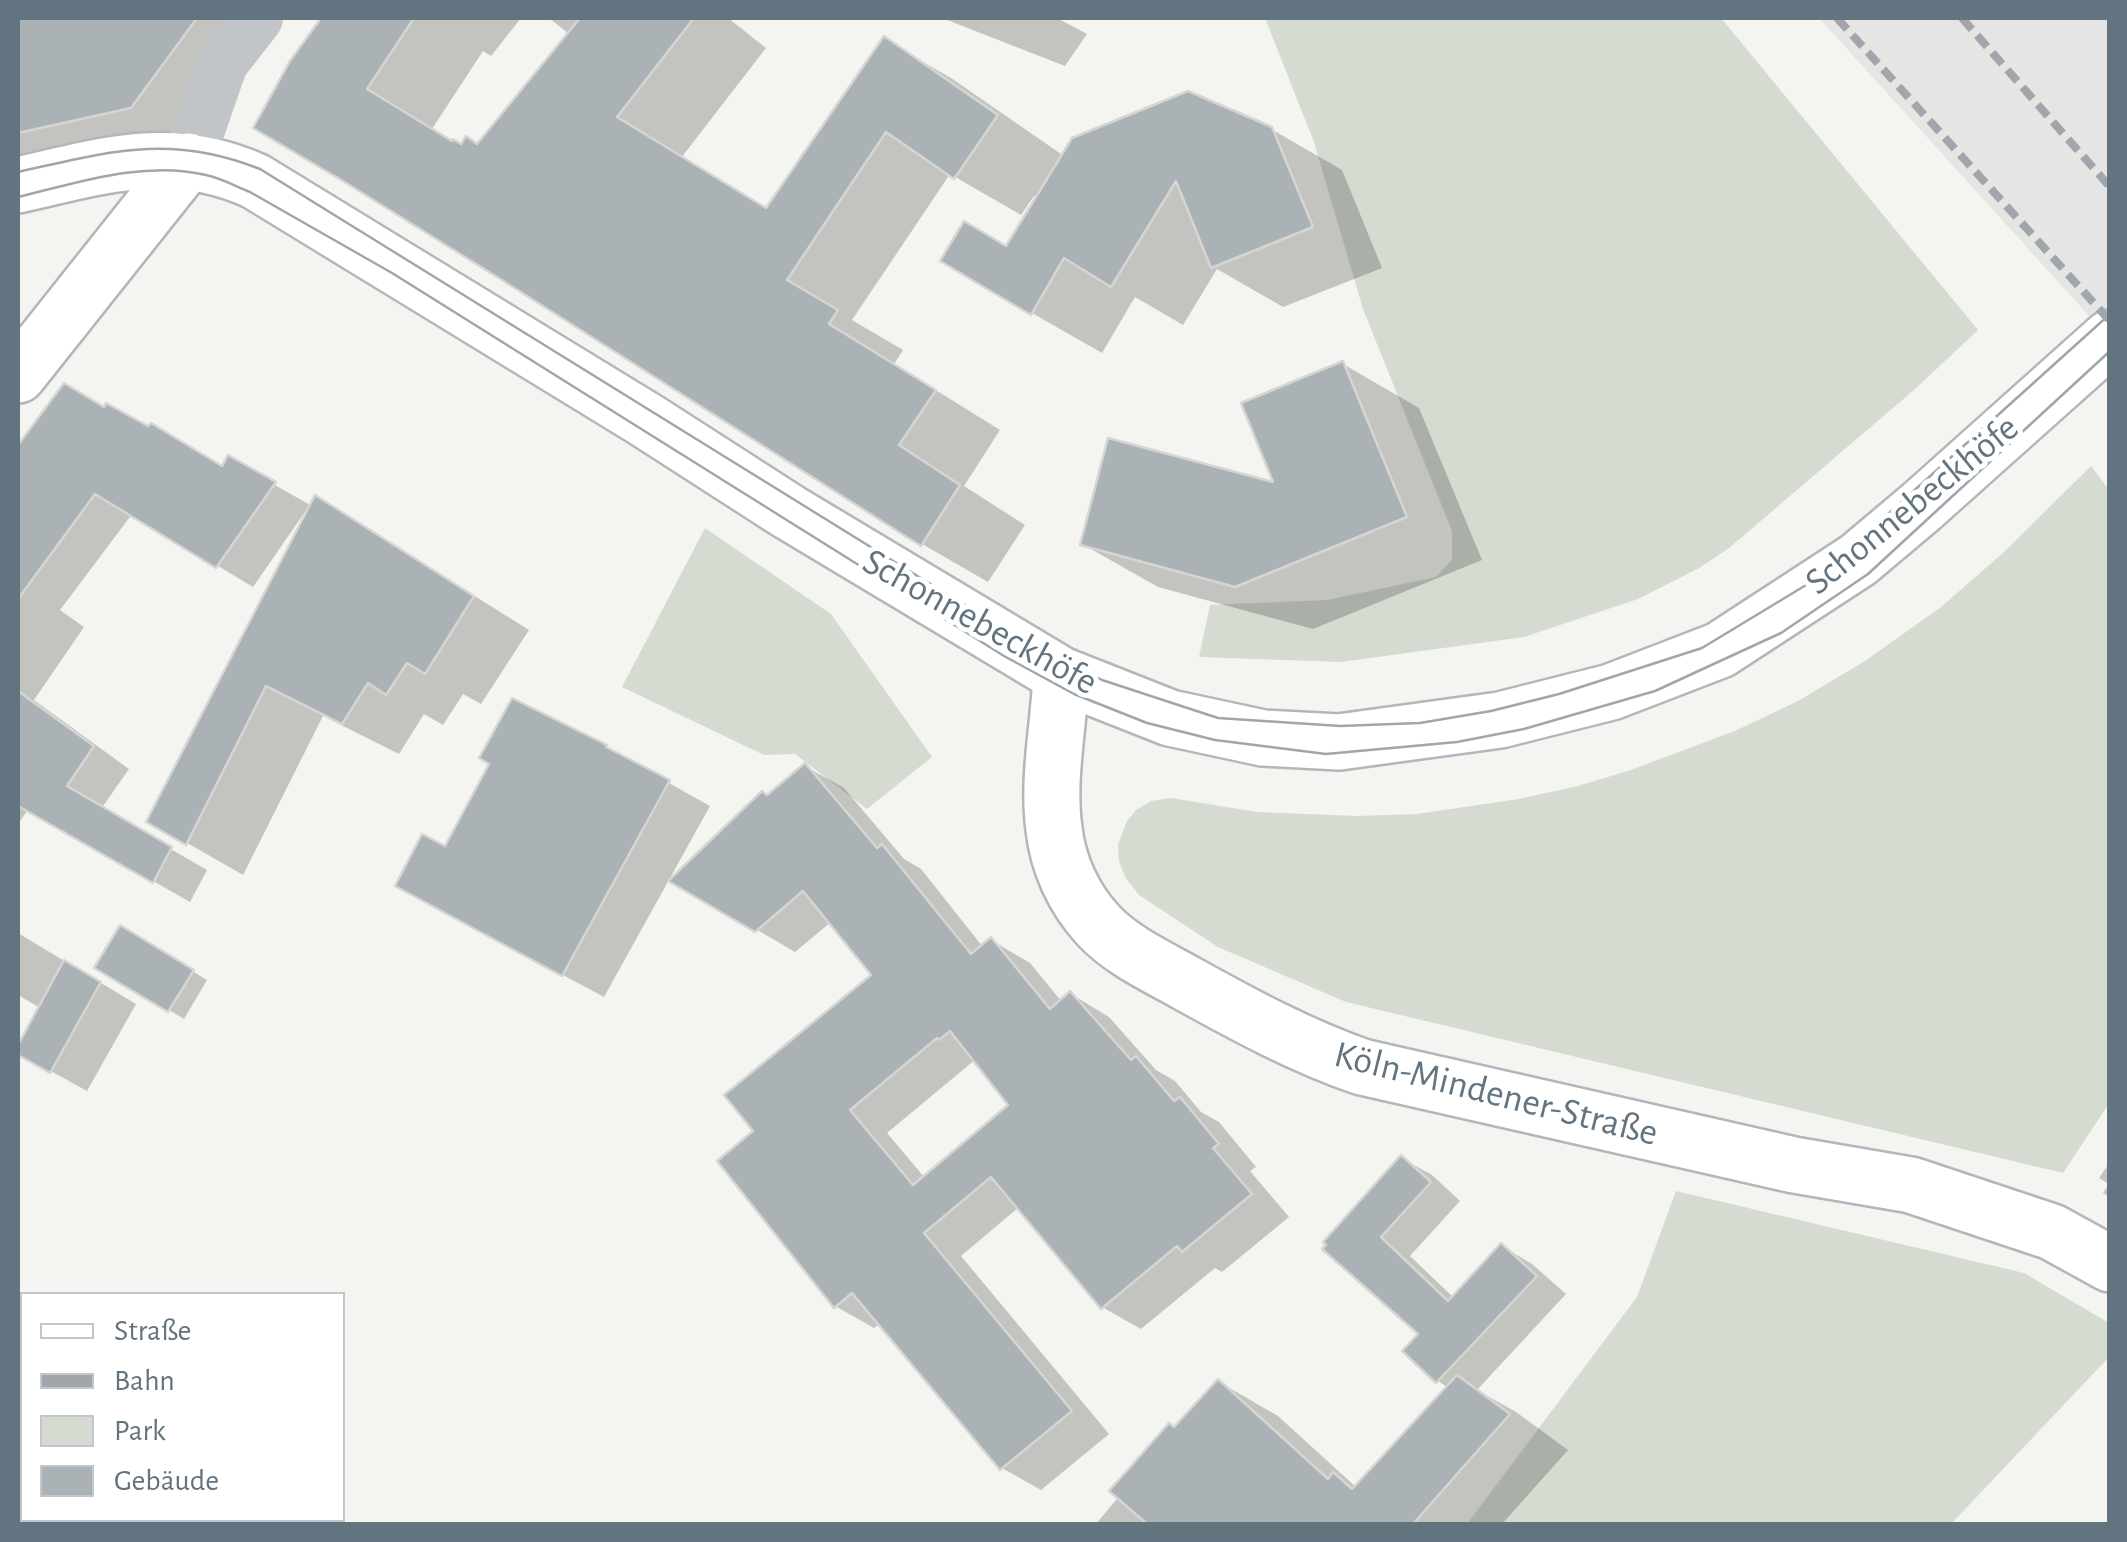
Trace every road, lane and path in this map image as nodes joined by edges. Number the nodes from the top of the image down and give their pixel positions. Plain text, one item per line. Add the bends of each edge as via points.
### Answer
1 (257, 18) edge
2 (188, 161) junction
3 (18, 185) edge
4 (2110, 338) edge
5 (20, 366) edge
6 (1061, 676) junction
7 (2110, 1264) edge

1 - 2 street via 222,63
2 - 3 main road, Schonnebeckhöfe via 118,164
2 - 5 main road
2 - 6 main road, Schonnebeckhöfe via 255,181
4 - 6 main road, Schonnebeckhöfe via 1858,560 1720,650 1611,692 1500,720 1339,742 1262,738 1170,718
6 - 7 main road, Köln-Mindener-Straße via 1052,791 1060,856 1086,911 1147,962 1362,1067 1794,1165 1911,1185 2052,1232

